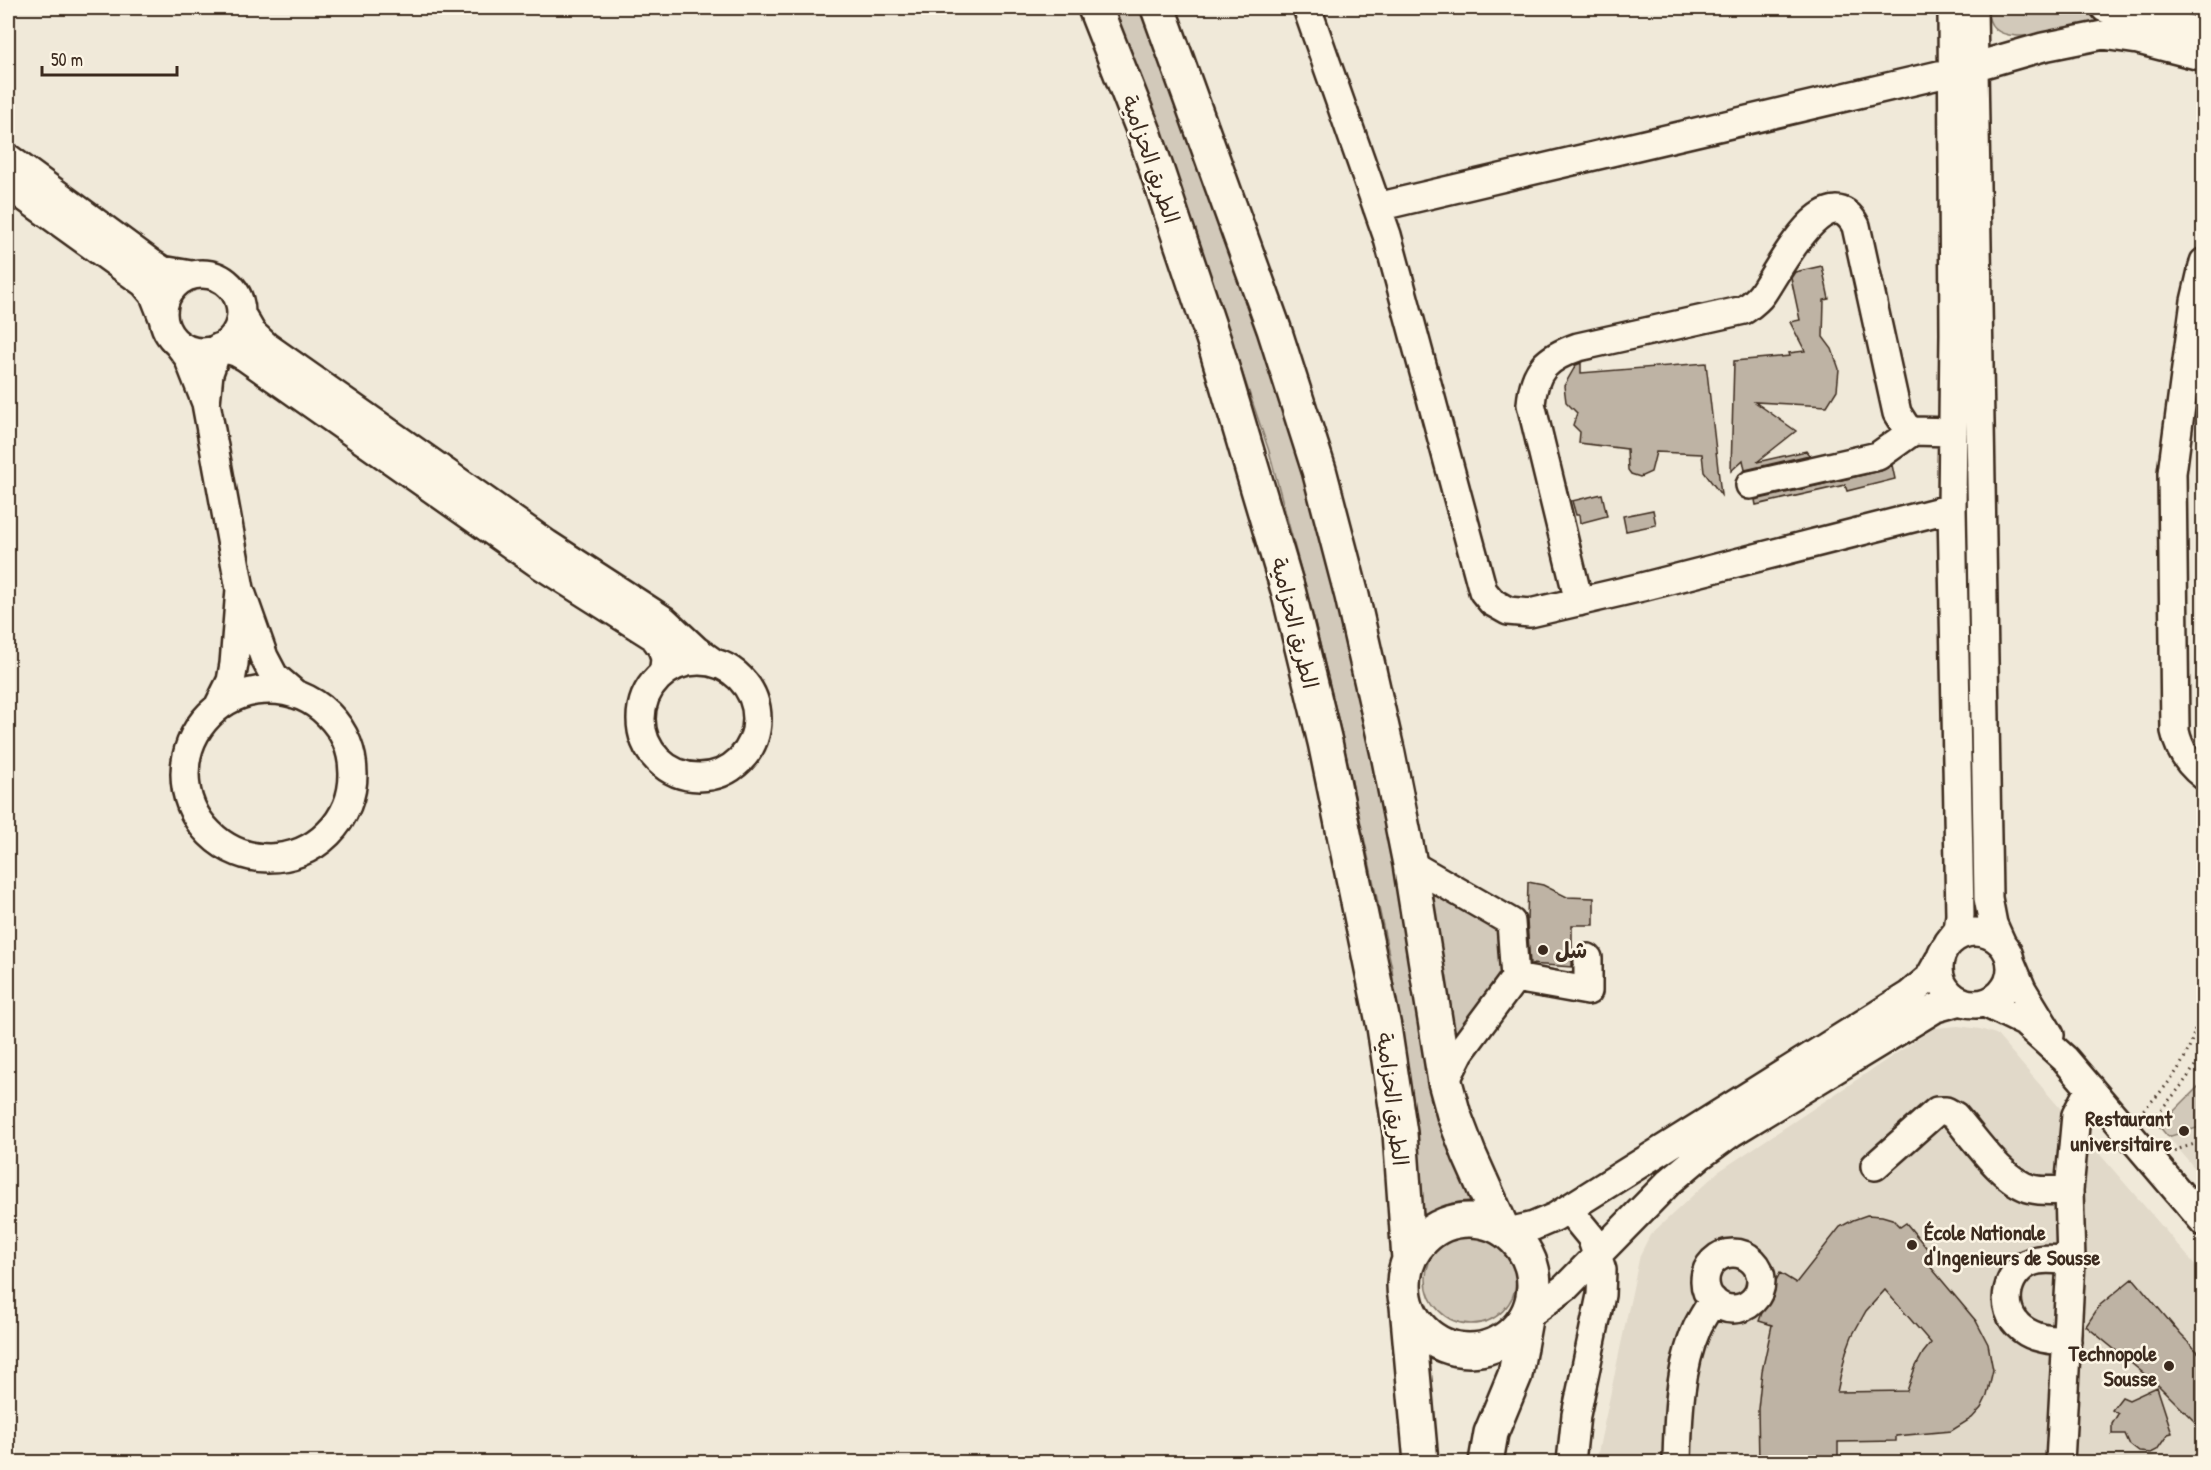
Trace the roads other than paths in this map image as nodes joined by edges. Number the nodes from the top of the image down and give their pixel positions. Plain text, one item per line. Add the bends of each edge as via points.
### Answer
1 (1095, 8) edge
2 (1158, 8) edge
3 (1307, 8) edge
4 (1952, 8) edge
5 (1973, 8) edge
6 (2105, 8) edge
7 (2204, 33) edge
8 (2204, 57) edge
9 (1963, 69) junction
10 (8, 158) edge
11 (8, 186) edge
12 (1377, 207) junction
13 (2204, 262) edge
14 (191, 275) junction
15 (241, 314) junction
16 (163, 318) junction
17 (178, 344) junction
18 (219, 348) junction
19 (206, 403) junction
20 (1913, 431) junction
21 (1953, 432) junction
22 (1750, 485) dead end
23 (1952, 508) junction
24 (240, 589) junction
25 (1579, 602) junction
26 (713, 662) junction
27 (662, 674) junction
28 (295, 694) junction
29 (218, 707) junction
30 (2204, 776) edge
31 (1410, 864) junction
32 (1944, 952) junction
33 (2006, 953) junction
34 (1588, 958) dead end
35 (1515, 978) junction
36 (1973, 1002) junction
37 (2065, 1059) junction
38 (1445, 1082) junction
39 (2090, 1088) junction
40 (1767, 1098) junction
41 (1875, 1166) dead end
42 (2070, 1190) junction
43 (1568, 1209) junction
44 (2204, 1222) edge
45 (1505, 1230) junction
46 (1598, 1255) junction
47 (1408, 1259) junction
48 (2071, 1261) junction
49 (1713, 1300) dead end
50 (1407, 1304) junction
51 (1526, 1317) junction
52 (2067, 1341) junction
53 (1421, 1462) edge
54 (1486, 1462) edge
55 (1571, 1462) edge
56 (1677, 1462) edge
57 (2060, 1462) edge

1 - 47 highway, الطريق الحزامية via 1144,132 1214,341 1288,590 1325,742 1384,1027 1400,1133
2 - 31 highway via 1274,329 1319,470 1352,596
3 - 12 street
4 - 9 street
5 - 9 street
6 - 7 street
8 - 9 street via 2103,35
9 - 12 street
9 - 21 street
9 - 33 street via 1988,898
10 - 14 street via 151,263 162,270
11 - 16 street via 144,283 160,305
12 - 25 street via 1483,591 1508,611 1530,613
13 - 30 street via 2172,473 2175,731 2181,751
14 - 15 street via 224,281 238,298
14 - 16 street via 172,287 166,296
15 - 18 street via 237,330
15 - 26 street via 252,333 266,346 547,544 664,620
16 - 17 street
17 - 18 street via 202,352
17 - 19 street via 188,357
18 - 19 street via 212,359
18 - 27 street via 245,357 536,562 644,629 665,654
19 - 24 street
20 - 21 street
20 - 22 street via 1878,456
20 - 25 street via 1897,413 1856,226 1841,212 1827,212 1791,247 1760,297 1744,310 1578,347 1560,353 1540,370 1531,404
21 - 23 street
23 - 25 street
23 - 32 street via 1960,915 1958,930
24 - 28 street via 264,657 274,676
24 - 29 street via 231,681
26 - 27 street via 691,661
26 - 27 street via 732,670 746,685 757,714 751,747 737,764 717,775 699,778 680,774 662,765 649,750 641,729 642,707 650,686
28 - 29 street via 263,690
28 - 29 street via 323,710 339,729 350,750 353,783 350,800 333,829 314,845 291,856 258,858 241,854 212,836 192,809 186,786 186,761 197,731
31 - 35 street via 1511,922
31 - 38 highway
32 - 33 street via 1958,936 1981,932 1992,936
32 - 36 street via 1939,973 1943,985 1950,995
32 - 40 street via 1929,978 1909,995
33 - 36 street via 2011,973 2008,983 1994,999
33 - 37 street via 2022,989
34 - 35 street via 1588,991
35 - 38 street via 1460,1052
36 - 37 street via 2024,1022
36 - 40 street via 1936,1008
37 - 39 street
38 - 45 highway via 1469,1154
39 - 42 street via 2076,1115
39 - 44 street
40 - 43 street
40 - 46 street via 1731,1133 1669,1182
41 - 42 street via 1937,1111 1946,1111 2020,1185 2033,1190
42 - 48 street
43 - 45 street via 1534,1226
43 - 46 street via 1591,1238
45 - 47 highway via 1485,1221 1448,1222 1418,1243
45 - 51 highway via 1521,1245 1530,1261 1533,1298
46 - 51 street via 1566,1287
46 - 55 street via 1601,1294 1576,1415
47 - 50 highway, الطريق الحزامية via 1404,1274
48 - 52 street
48 - 52 street via 2036,1260 2025,1265 2010,1283 2007,1295 2013,1320 2022,1329 2046,1339
49 - 56 street via 1697,1328 1688,1360
50 - 51 highway, الطريق الحزامية via 1416,1323 1432,1338 1451,1347 1472,1350 1493,1346 1511,1335
50 - 53 highway, الطريق الحزامية
51 - 54 highway via 1515,1375 1491,1433
52 - 57 street

